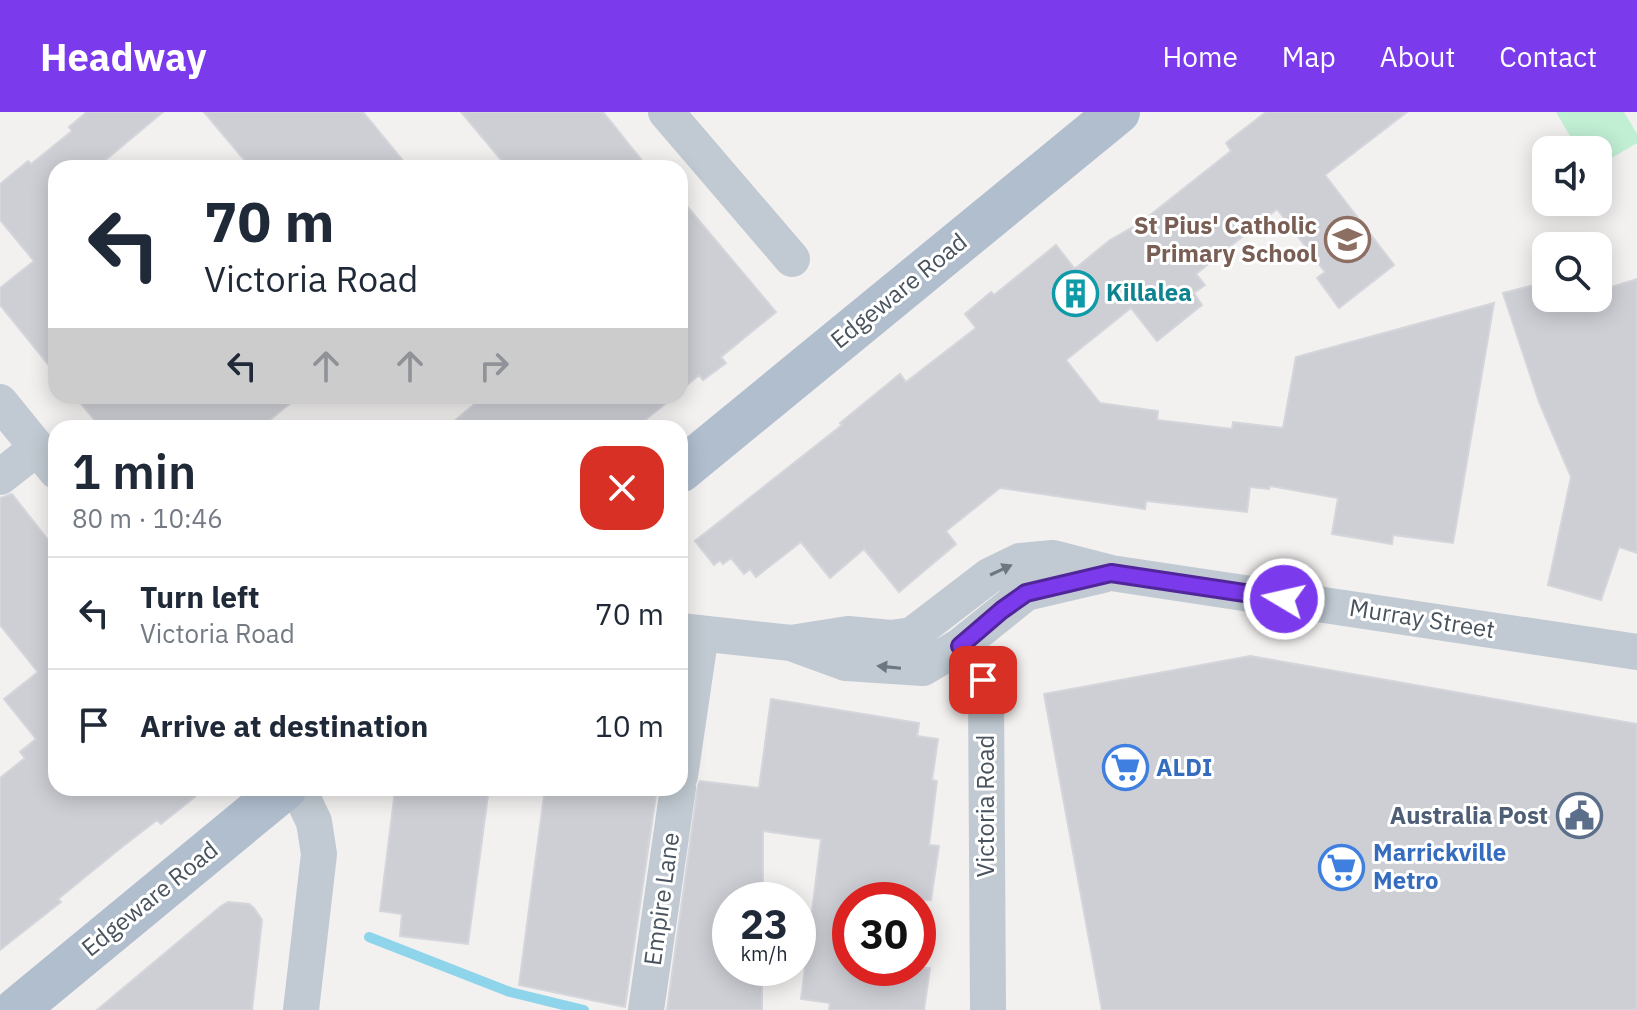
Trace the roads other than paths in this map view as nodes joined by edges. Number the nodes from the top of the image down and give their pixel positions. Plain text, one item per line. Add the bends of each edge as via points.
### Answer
1 (1118, 112) edge
2 (672, 114) edge
3 (792, 259) dead end
4 (0, 402) edge
5 (46, 460) edge
6 (688, 464) edge
7 (0, 477) edge
8 (1111, 573) junction
9 (690, 632) edge
10 (791, 643) junction
11 (960, 646) junction
12 (1637, 652) edge
13 (688, 661) edge
14 (275, 796) edge
15 (302, 796) edge
16 (677, 796) edge
17 (16, 1010) edge
18 (301, 1010) edge
19 (646, 1010) edge
20 (988, 1010) edge

1 - 6 main road, Edgeware Road
2 - 3 street
4 - 5 street
5 - 7 street
10 -> 8 street, Murray Street via 848,634 912,635 989,576 1020,561 1053,558
8 - 11 street, Murray Street via 1026,593
8 - 12 street, Murray Street
9 - 10 street
9 - 13 street
11 -> 10 street via 935,663 911,669 846,663
11 - 20 street, Victoria Road via 986,693
14 - 17 main road, Edgeware Road
15 - 18 street via 314,822 319,854
16 - 19 street, Empire Lane

